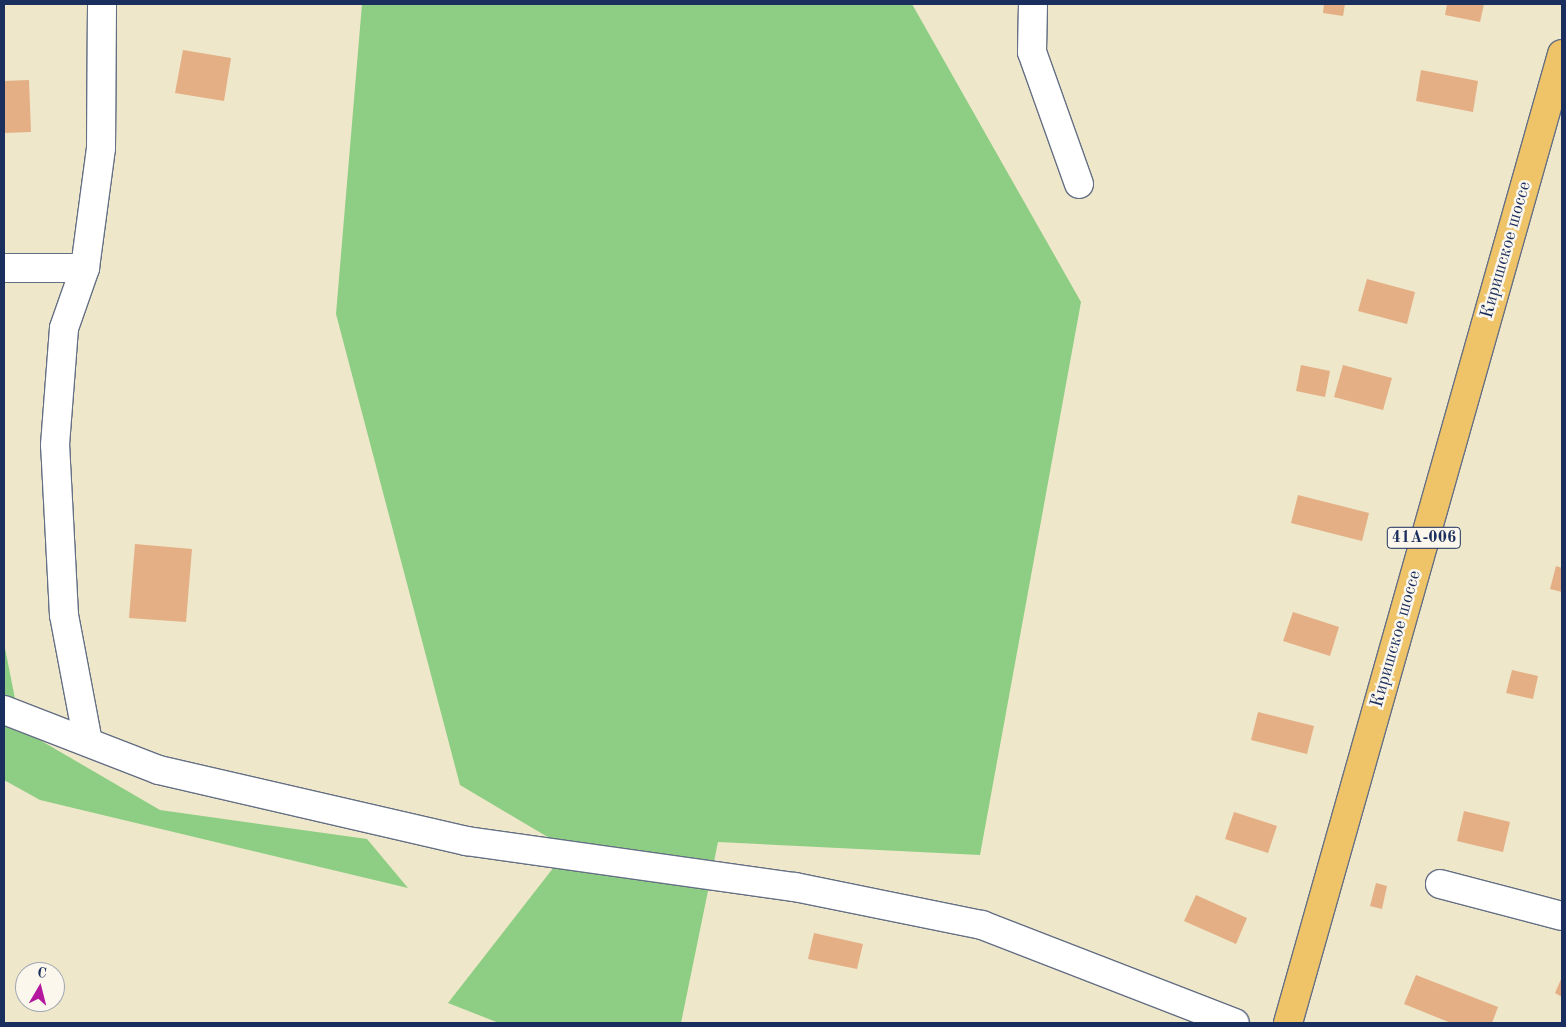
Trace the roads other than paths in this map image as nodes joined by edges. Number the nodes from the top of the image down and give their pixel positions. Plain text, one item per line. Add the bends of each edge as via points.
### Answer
1 (102, 4) edge
2 (1033, 4) edge
3 (1562, 54) edge
4 (1079, 184) dead end
5 (4, 268) edge
6 (84, 268) junction
7 (4, 710) edge
8 (88, 742) junction
9 (1440, 884) dead end
10 (1562, 916) edge
11 (1235, 1023) edge
12 (1288, 1023) edge

1 - 6 street via 101,148
2 - 4 street via 1032,52
3 - 12 main road, Киришское шоссе / 41А-006
5 - 6 street
6 - 8 street via 64,328 55,445 64,614
7 - 8 street
8 - 11 street via 159,770 467,841 795,887 982,925
9 - 10 street

